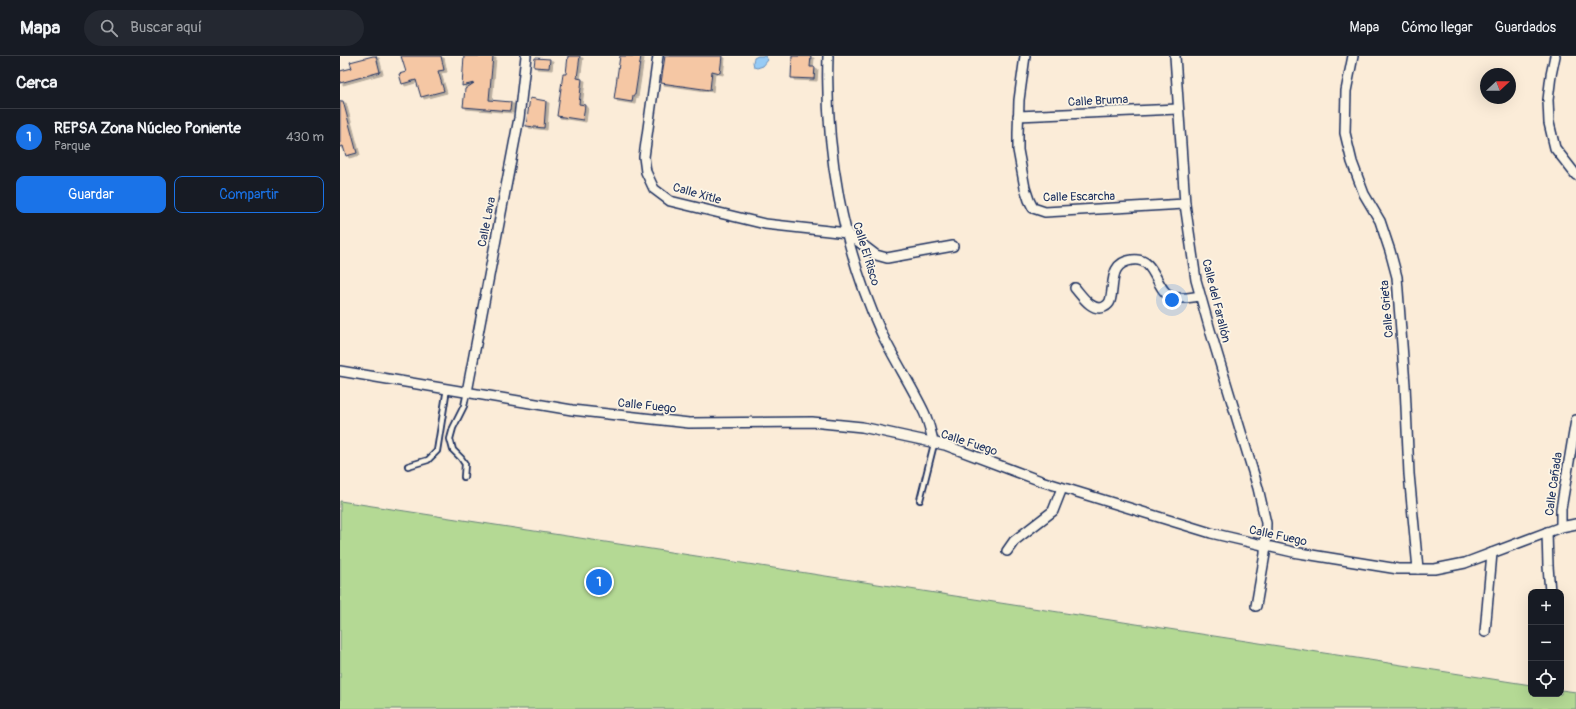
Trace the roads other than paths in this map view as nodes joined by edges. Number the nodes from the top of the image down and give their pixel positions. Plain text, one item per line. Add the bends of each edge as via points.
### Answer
1 (526, 56) edge
2 (658, 56) edge
3 (828, 56) edge
4 (1025, 56) edge
5 (1174, 56) edge
6 (1353, 56) edge
7 (1555, 56) edge
8 (1178, 109) junction
9 (1018, 116) junction
10 (1576, 175) edge
11 (1185, 204) junction
12 (846, 233) junction
13 (953, 246) dead end
14 (1075, 288) dead end
15 (1200, 296) junction
16 (340, 371) edge
17 (447, 388) junction
18 (467, 392) junction
19 (1576, 420) edge
20 (934, 444) junction
21 (408, 466) dead end
22 (464, 477) dead end
23 (1062, 488) junction
24 (920, 500) dead end
25 (1576, 524) edge
26 (1561, 527) junction
27 (1548, 532) junction
28 (1266, 545) junction
29 (1007, 552) dead end
30 (1492, 553) junction
31 (1418, 569) junction
32 (1550, 589) edge
33 (1256, 606) dead end
34 (1485, 632) dead end

1 - 18 street, Calle Lava via 519,118
2 - 12 street, Calle Xitle via 644,157 646,172 654,190 670,201 765,224
3 - 12 street, Calle El Risco via 830,148
4 - 9 street, Calle Escarcha
5 - 8 street, Calle del Farallón
6 - 31 street, Calle Grieta via 1346,91 1345,133 1352,162 1364,194 1380,221 1397,276 1409,474
7 - 10 street via 1548,100 1549,123 1555,148
8 - 9 street, Calle Bruma
8 - 11 street, Calle del Farallón
9 - 11 street, Calle Escarcha via 1018,150 1025,188 1033,208 1045,212
11 - 15 street, Calle del Farallón via 1191,254
12 - 13 street via 876,255 888,258
12 - 20 street, Calle El Risco via 868,301 881,332 925,413
14 - 15 street via 1095,308 1106,307 1110,302 1116,271 1133,259 1143,262 1153,271 1162,289 1172,297
15 - 28 street, Calle del Farallón via 1258,488 1266,523
16 - 17 street, Calle Fuego
17 - 18 street, Calle Fuego
17 - 21 lane via 438,451 428,460
18 - 20 street, Calle Fuego via 572,410 689,423 812,422 862,427
18 - 22 lane via 450,439 453,450 463,461
19 - 26 street, Calle Cañada via 1561,509
20 - 23 street, Calle Fuego via 945,445
20 - 24 lane
23 - 28 street, Calle Fuego via 1212,533
23 - 29 street via 1053,511 1014,541
25 - 26 street, Calle Fuego
26 - 27 street, Calle Fuego
27 - 30 street, Calle Fuego
27 - 32 street
28 - 31 street, Calle Fuego via 1398,570
28 - 33 street, Calle del Farallón
30 - 31 street, Calle Fuego via 1465,563 1435,569
30 - 34 street

